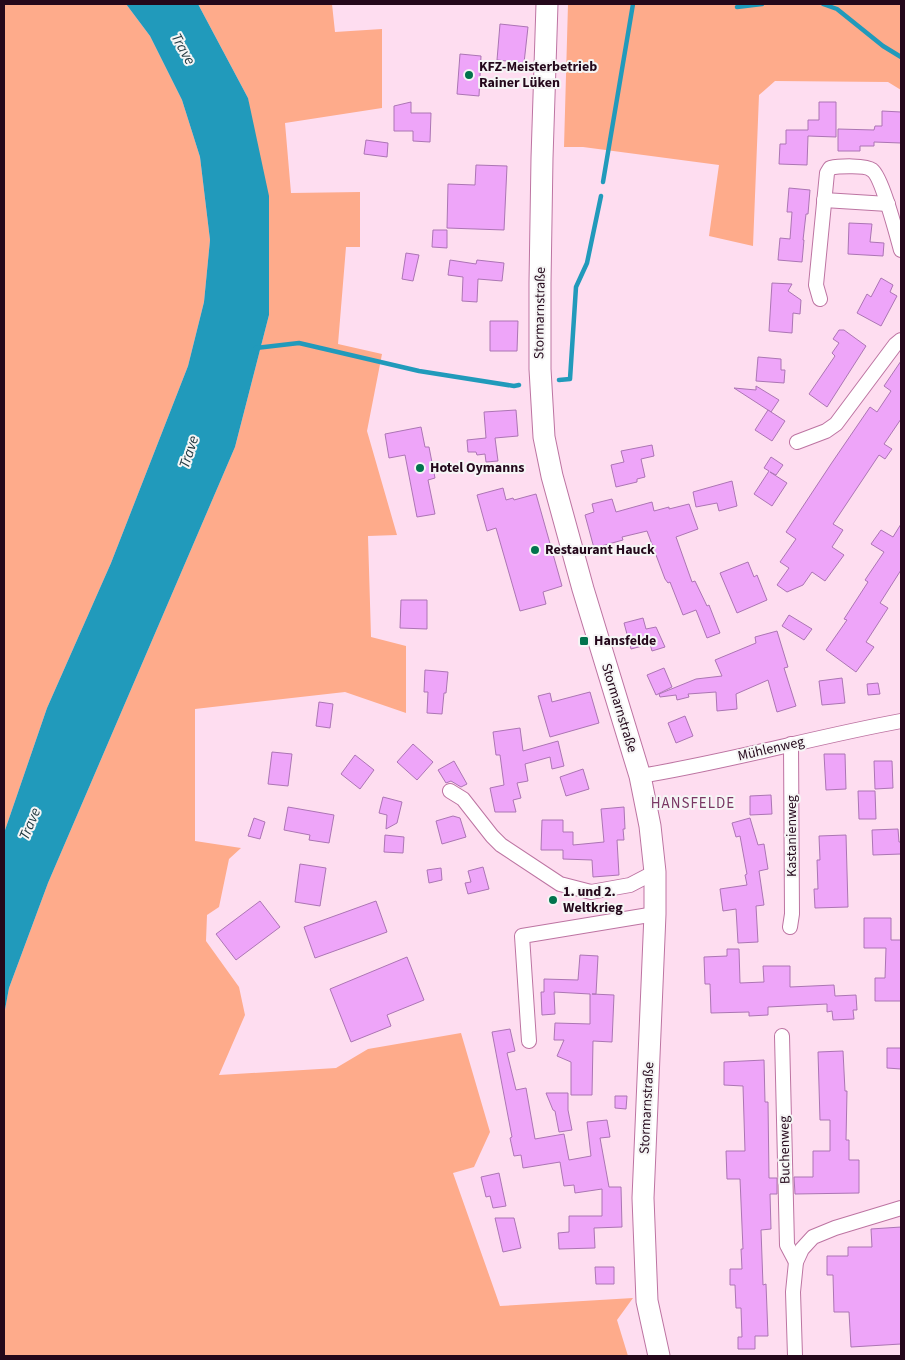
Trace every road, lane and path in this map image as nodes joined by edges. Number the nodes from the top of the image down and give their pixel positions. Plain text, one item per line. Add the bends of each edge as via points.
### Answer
1 (547, 4) edge
2 (824, 200) junction
3 (888, 204) junction
4 (901, 250) edge
5 (820, 299) dead end
6 (901, 340) edge
7 (797, 442) dead end
8 (901, 722) edge
9 (791, 744) junction
10 (640, 776) junction
11 (450, 792) dead end
12 (655, 872) junction
13 (655, 914) junction
14 (790, 928) dead end
15 (782, 1036) dead end
16 (529, 1041) dead end
17 (901, 1208) edge
18 (796, 1262) junction
19 (659, 1356) edge
20 (795, 1356) edge

1 - 10 main road, Stormarnstraße via 540,312 544,436 583,589
2 - 3 street
2 - 3 street via 830,168 865,168 876,174
2 - 5 street via 816,285
3 - 4 street
6 - 7 street via 836,424
8 - 9 street, Mühlenweg
9 - 10 street, Mühlenweg
9 - 14 street, Kastanienweg
10 - 12 main road, Stormarnstraße
11 - 12 street via 463,799 501,845 560,884 591,892 630,885
12 - 13 main road, Stormarnstraße
13 - 16 street via 522,936
13 - 19 main road, Stormarnstraße via 643,1198 646,1301
15 - 18 street, Buchenweg via 787,1245
17 - 18 street, Buchenweg via 813,1237
18 - 20 street, Buchenweg

